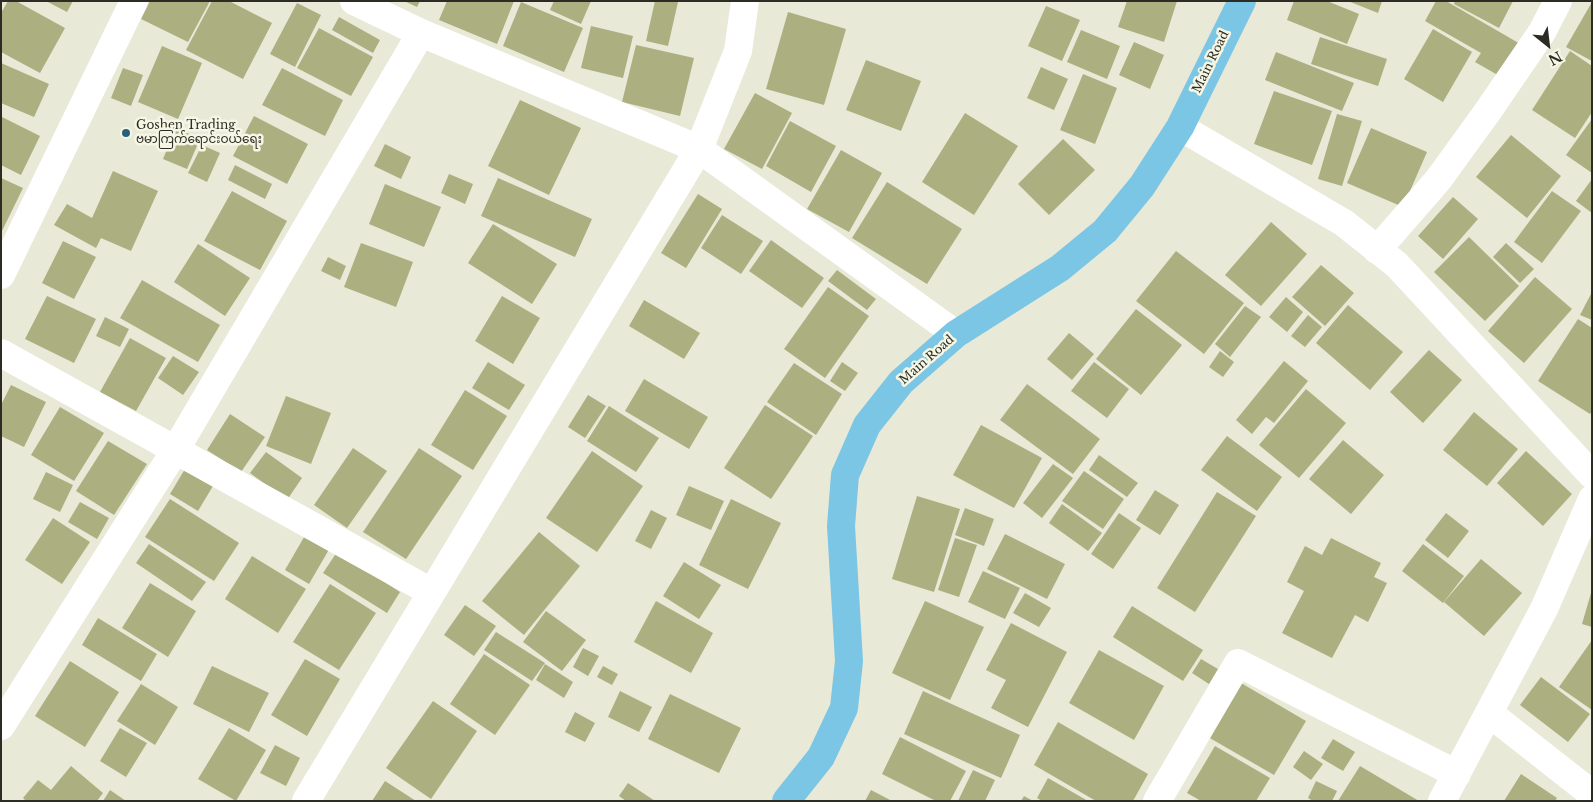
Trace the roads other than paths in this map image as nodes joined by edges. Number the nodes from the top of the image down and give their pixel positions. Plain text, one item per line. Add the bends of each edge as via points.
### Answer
1 (134, 1) edge
2 (354, 1) edge
3 (744, 1) edge
4 (1242, 1) edge
5 (1558, 1) edge
6 (421, 33) junction
7 (1180, 127) junction
8 (699, 149) junction
9 (1377, 250) junction
10 (1, 275) edge
11 (956, 334) junction
12 (1, 353) edge
13 (176, 449) junction
14 (1592, 475) edge
15 (1592, 499) edge
16 (431, 592) junction
17 (1489, 713) junction
18 (1, 726) edge
19 (1456, 774) junction
20 (1592, 794) edge
21 (306, 801) edge
22 (786, 801) edge
23 (1157, 801) edge
24 (1442, 801) edge

1 - 10 street
2 - 6 street
3 - 8 street via 738,51
4 - 7 main road, Main Road
5 - 9 street via 1542,32 1438,180
6 - 8 street
6 - 13 street
7 - 9 street via 1344,223
7 - 11 main road, Main Road via 1142,186 1105,231 1060,268
8 - 11 street
8 - 16 street
9 - 14 street via 1397,265
11 - 22 main road, Main Road via 901,382 867,425 845,475 841,526 849,660 844,708 822,757
12 - 13 street
13 - 16 street
13 - 18 street
15 - 17 street via 1544,609
16 - 21 street
17 - 19 street
17 - 20 street
19 - 23 street via 1238,663
19 - 24 street

